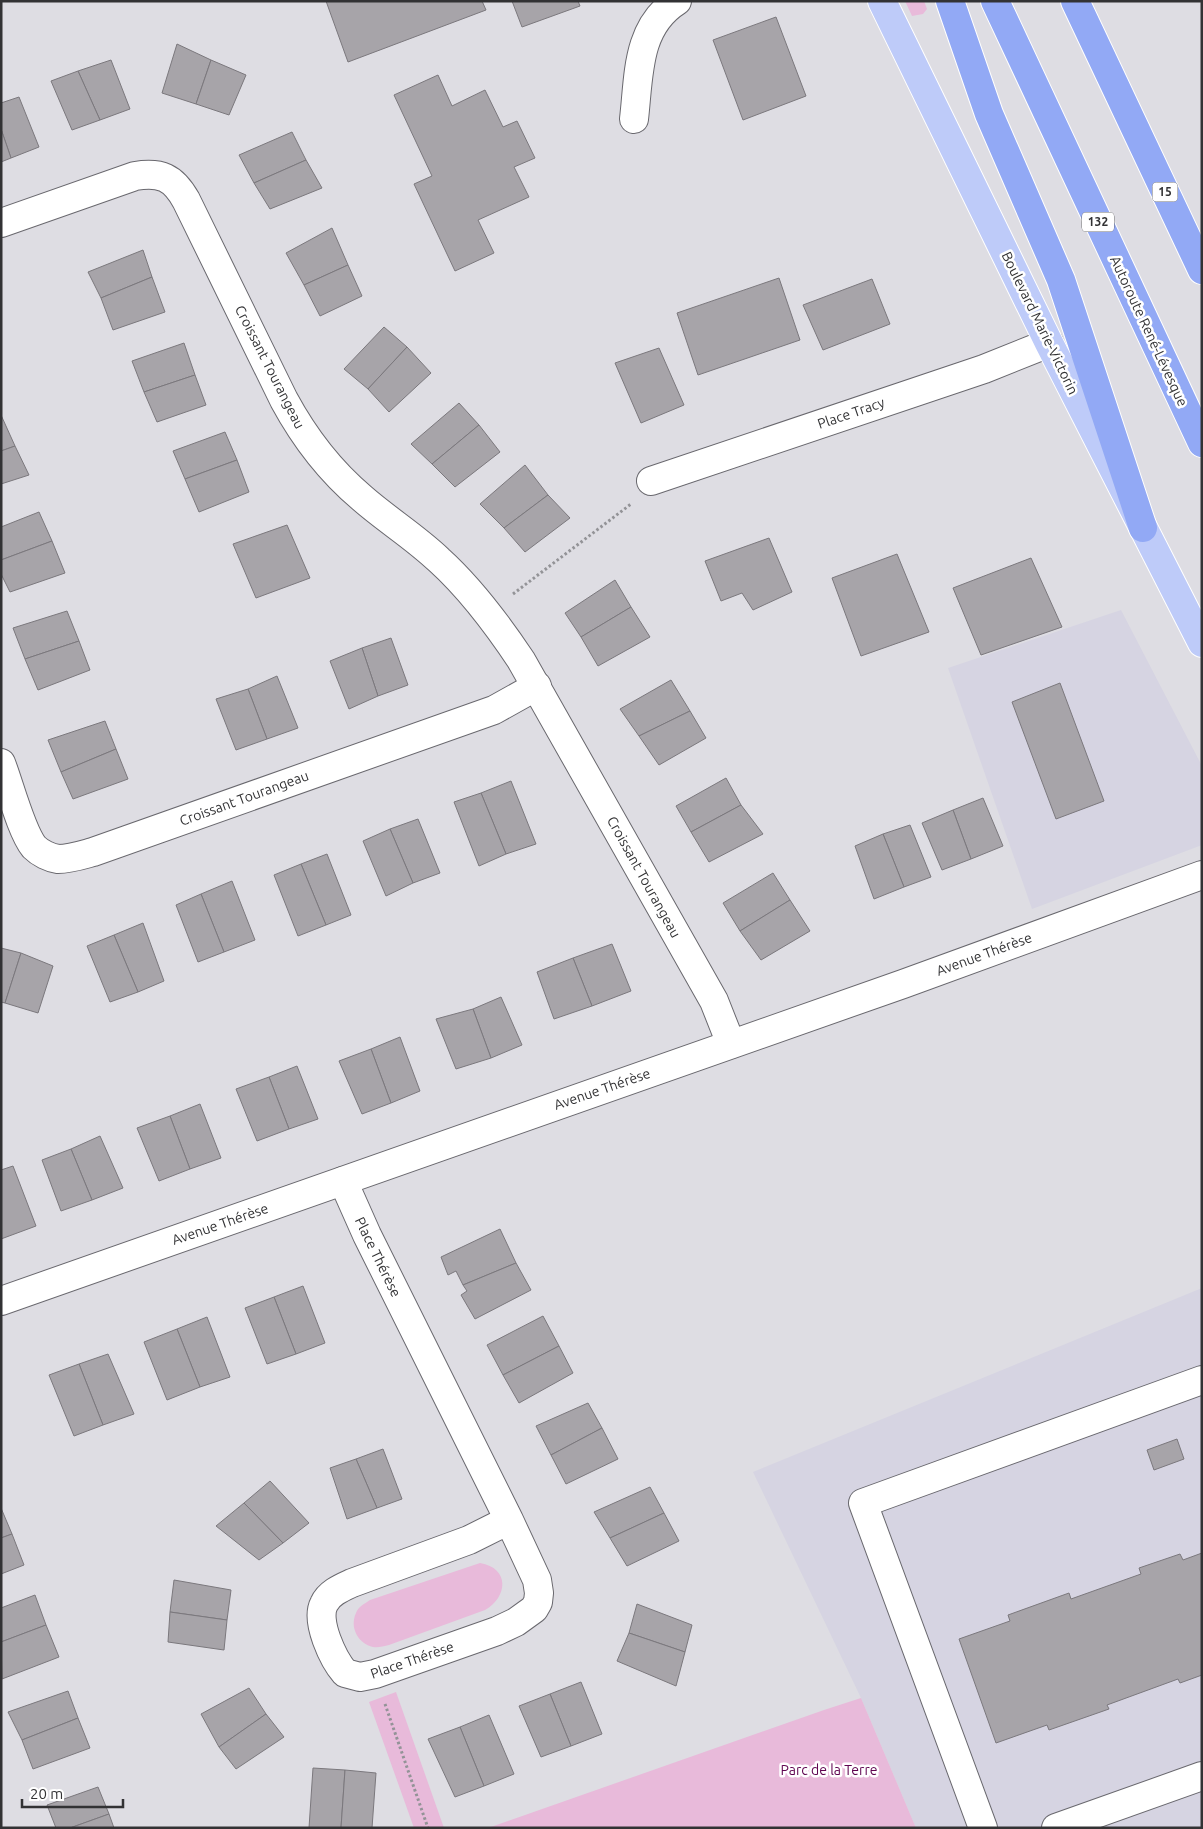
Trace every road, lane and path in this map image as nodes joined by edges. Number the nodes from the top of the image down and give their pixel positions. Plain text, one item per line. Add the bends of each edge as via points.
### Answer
1 (677, 1) edge
2 (882, 1) edge
3 (950, 1) edge
4 (995, 1) edge
5 (1075, 1) edge
6 (634, 119) dead end
7 (1, 224) edge
8 (1202, 270) edge
9 (1049, 343) junction
10 (1202, 443) edge
11 (651, 481) dead end
12 (634, 502) dead end
13 (1143, 528) junction
14 (507, 599) dead end
15 (1202, 643) edge
16 (536, 686) junction
17 (1, 763) edge
18 (1202, 874) edge
19 (731, 1044) junction
20 (343, 1181) junction
21 (1, 1301) edge
22 (1202, 1380) edge
23 (509, 1520) junction
24 (382, 1697) dead end
25 (1202, 1776) edge
26 (428, 1828) edge
27 (983, 1828) edge
28 (1056, 1828) edge

1 - 6 street via 659,15 646,40
2 - 9 main road, Boulevard Marie-Victorin
3 - 13 highway via 989,114 1061,280
4 - 10 highway, Autoroute René-Lévesque / 132
5 - 8 highway, 15
7 - 16 street, Croissant Tourangeau via 135,176 158,175 177,185 297,424 324,461 354,492 423,545 458,579 488,613
9 - 11 street, Place Tracy via 984,369
9 - 13 main road, Boulevard Marie-Victorin
12 - 14 path
13 - 15 main road, Boulevard Marie-Victorin
16 - 17 street, Croissant Tourangeau via 494,710 72,858 57,859 35,847 25,830
16 - 19 street, Croissant Tourangeau via 714,1001
18 - 19 street, Avenue Thérèse
19 - 20 street, Avenue Thérèse
20 - 21 street, Avenue Thérèse
20 - 23 street, Place Thérèse
22 - 27 street via 863,1503
23 - 23 street, Place Thérèse via 537,1580 538,1602 529,1614 498,1631 375,1674 360,1677 345,1673 323,1628 323,1604 329,1596 352,1583 469,1540
24 - 26 path
25 - 28 street

